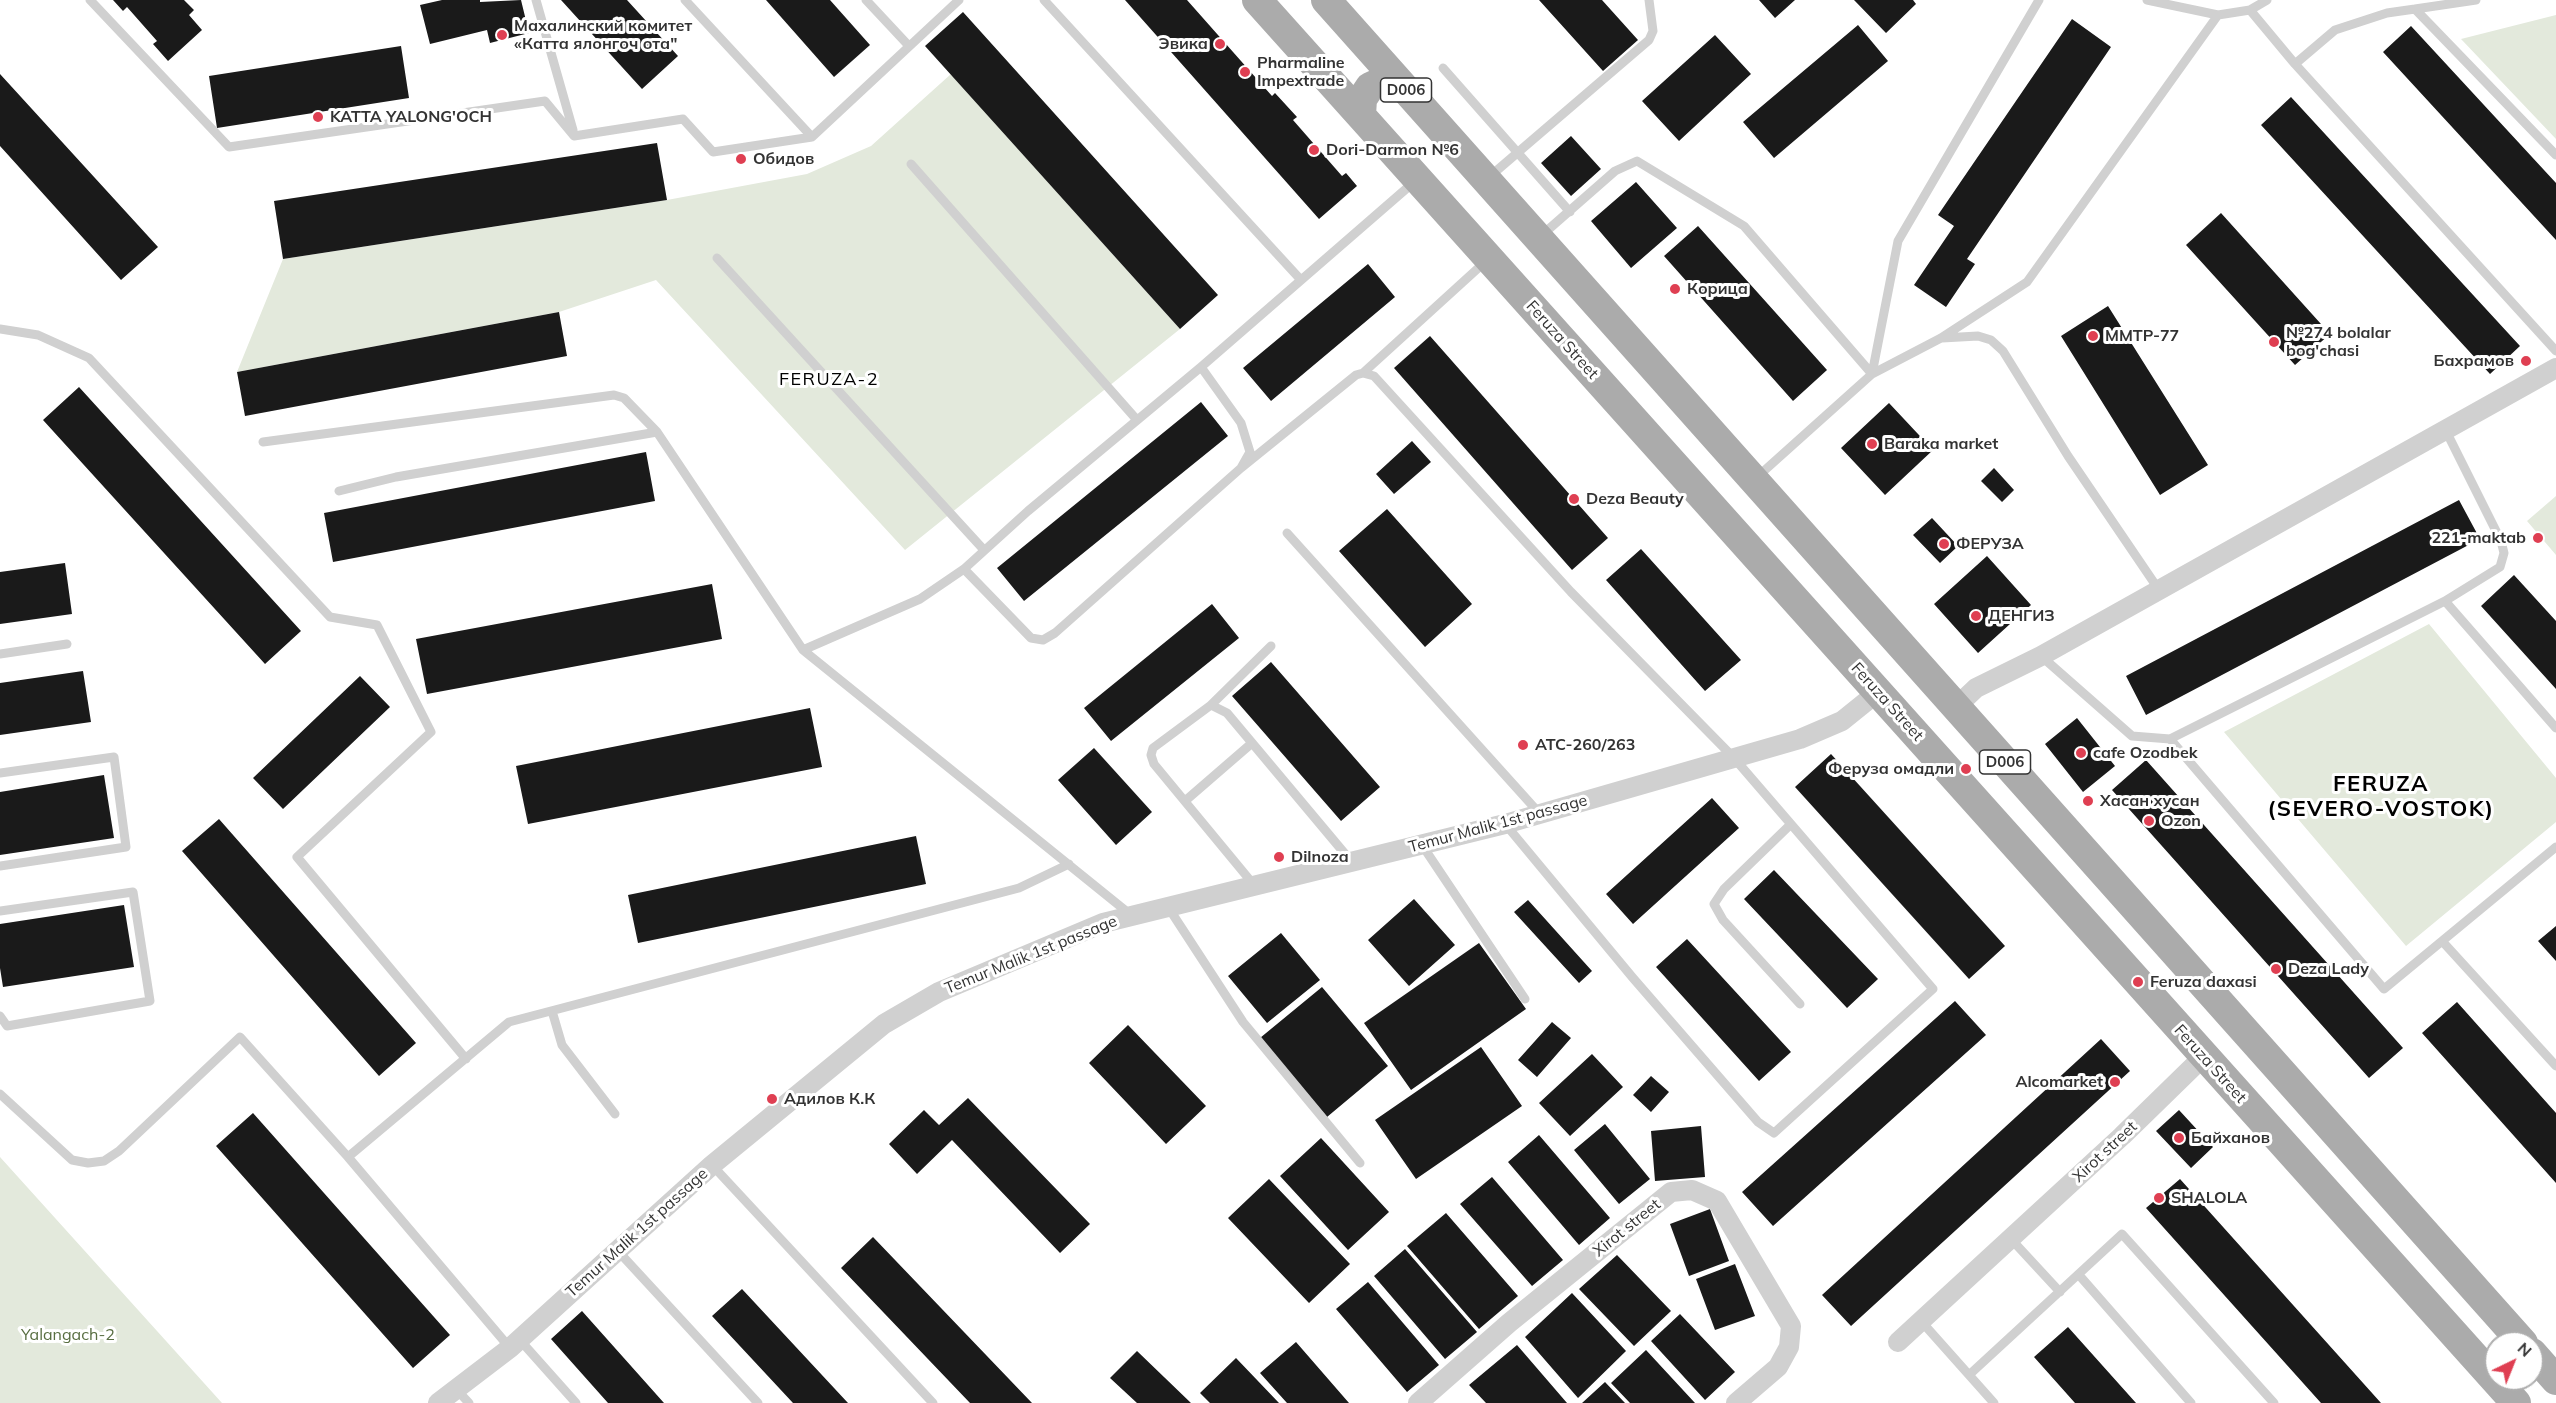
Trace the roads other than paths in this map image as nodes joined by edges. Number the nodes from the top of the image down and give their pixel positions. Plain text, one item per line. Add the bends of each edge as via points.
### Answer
1 (90, 0) edge
2 (536, 0) edge
3 (685, 0) edge
4 (866, 0) edge
5 (959, 0) edge
6 (1044, 0) edge
7 (1257, 0) edge
8 (1326, 0) edge
9 (1648, 0) edge
10 (2039, 0) edge
11 (2147, 0) edge
12 (2267, 0) edge
13 (2476, 0) edge
14 (2415, 9) junction
15 (2250, 10) junction
16 (2218, 15) junction
17 (909, 46) junction
18 (2295, 64) junction
19 (1443, 68) dead end
20 (1400, 83) junction
21 (1361, 116) junction
22 (574, 136) junction
23 (812, 136) junction
24 (1519, 154) junction
25 (2556, 155) edge
26 (911, 164) dead end
27 (1418, 179) junction
28 (1486, 180) junction
29 (1570, 212) junction
30 (1539, 238) junction
31 (717, 258) dead end
32 (1489, 259) junction
33 (1301, 280) junction
34 (0, 329) edge
35 (1941, 338) junction
36 (2556, 351) edge
37 (1201, 367) junction
38 (2556, 368) edge
39 (1364, 373) junction
40 (1872, 374) junction
41 (1137, 420) junction
42 (2446, 431) junction
43 (657, 432) junction
44 (263, 442) dead end
45 (1241, 468) junction
46 (1754, 480) junction
47 (339, 491) dead end
48 (1287, 533) dead end
49 (984, 550) junction
50 (964, 569) junction
51 (2159, 590) junction
52 (2445, 601) junction
53 (67, 644) dead end
54 (1271, 646) dead end
55 (803, 650) junction
56 (0, 654) edge
57 (2041, 656) junction
58 (1878, 692) junction
59 (1211, 705) junction
60 (1956, 707) junction
61 (2556, 728) edge
62 (2170, 739) junction
63 (1252, 743) junction
64 (1734, 758) junction
65 (0, 773) edge
66 (1185, 801) junction
67 (1540, 814) junction
68 (1505, 824) junction
69 (1790, 825) junction
70 (1422, 845) junction
71 (2556, 847) edge
72 (1352, 863) junction
73 (1069, 864) junction
74 (0, 866) edge
75 (1255, 886) junction
76 (1167, 906) junction
77 (0, 911) edge
78 (1132, 915) junction
79 (2442, 941) junction
80 (1525, 999) dead end
81 (1800, 1004) dead end
82 (552, 1011) junction
83 (0, 1016) edge
84 (2203, 1057) junction
85 (466, 1059) junction
86 (2556, 1066) edge
87 (0, 1094) edge
88 (615, 1114) dead end
89 (348, 1156) junction
90 (1360, 1163) dead end
91 (712, 1165) junction
92 (2422, 1230) junction
93 (2010, 1239) junction
94 (618, 1250) junction
95 (2388, 1260) junction
96 (2079, 1275) junction
97 (2060, 1292) junction
98 (1921, 1321) junction
99 (2512, 1331) edge
100 (1898, 1342) dead end
101 (514, 1344) junction
102 (2544, 1366) edge
103 (1969, 1375) junction
104 (2556, 1380) edge
105 (463, 1396) edge
106 (2507, 1400) edge
107 (438, 1403) edge
108 (576, 1403) edge
109 (758, 1403) edge
110 (933, 1403) edge
111 (1418, 1403) edge
112 (1736, 1403) edge
113 (1994, 1403) edge
114 (2191, 1403) edge
115 (2274, 1403) edge

1 - 22 lane via 229,147 545,101
2 - 22 lane
3 - 23 lane
4 - 17 lane
5 - 17 lane
6 - 33 lane
7 - 21 main road, Feruza Street / D006
8 - 20 main road, D006
9 - 24 lane via 1653,31 1649,40
10 - 40 lane via 1898,242
11 - 16 lane
12 - 15 lane
13 - 14 lane
14 - 18 lane via 2387,13 2335,30
14 - 25 lane
15 - 16 lane
15 - 18 lane
16 - 35 lane via 2027,282
17 - 23 lane
18 - 36 lane
19 - 24 lane
20 - 21 main road via 1383,81 1370,87 1362,99
20 - 28 main road, D006
21 - 27 main road, Feruza Street / D006
22 - 23 lane via 683,118 713,152
24 - 28 lane
24 - 29 lane
26 - 41 lane
27 - 32 main road, Feruza Street / D006
27 - 33 lane
28 - 30 main road, D006
29 - 30 lane
29 - 40 lane via 1615,171 1637,161 1744,226
30 - 46 main road, D006
31 - 49 lane
32 - 39 lane
32 - 58 main road, Feruza Street / D006
33 - 37 lane
34 - 85 lane via 38,335 89,358 330,617 378,625 431,732 297,857
35 - 40 lane
35 - 51 lane via 1978,336 1991,340 2003,351
37 - 41 lane
37 - 45 lane via 1241,423 1250,452
38 - 42 street
39 - 45 lane via 1356,375
39 - 64 lane via 1374,376 1571,592
40 - 46 lane
41 - 49 lane
42 - 51 street
42 - 52 lane via 2504,553 2500,567
43 - 44 lane via 624,398 614,395
43 - 47 lane via 396,477
43 - 55 lane
45 - 50 lane via 1043,640 1031,638
46 - 60 main road, D006
48 - 67 lane
49 - 50 lane
50 - 55 lane via 920,599
51 - 57 street
52 - 61 lane
52 - 62 lane
53 - 56 lane
54 - 59 lane
55 - 73 lane
57 - 60 street via 1976,688
57 - 62 lane via 2132,736
58 - 64 street, Temur Malik 1st passage via 1842,721 1800,739
58 - 84 main road, Feruza Street / D006
59 - 63 lane via 1227,713
59 - 66 lane via 1153,748 1151,754 1154,764
60 - 92 main road, D006
62 - 79 lane via 2385,989
63 - 66 lane
63 - 72 lane
64 - 67 street, Temur Malik 1st passage
64 - 69 lane
65 - 74 lane via 114,757 126,847
66 - 75 lane
67 - 68 street, Temur Malik 1st passage
68 - 69 lane via 1758,1122 1774,1133 1933,989
68 - 70 street, Temur Malik 1st passage
69 - 81 lane via 1724,889 1714,904 1723,920
70 - 72 street, Temur Malik 1st passage
70 - 80 lane
71 - 79 lane
72 - 75 street, Temur Malik 1st passage
73 - 78 lane
73 - 82 lane via 1019,888
75 - 76 street, Temur Malik 1st passage
76 - 78 street, Temur Malik 1st passage
76 - 90 lane via 1243,1022
77 - 83 lane via 134,892 150,1001 7,1026
78 - 91 street, Temur Malik 1st passage via 1003,964 910,1008 884,1024
79 - 86 lane
82 - 85 lane via 509,1023
82 - 88 lane via 561,1045
84 - 93 street, Xirot street
84 - 95 main road, Feruza Street / D006
85 - 89 lane
87 - 89 lane via 72,1160 104,1161 240,1037
89 - 101 lane
91 - 94 street, Temur Malik 1st passage
91 - 110 lane
92 - 95 main road via 2412,1252
92 - 99 main road, D006
93 - 97 lane
93 - 98 street, Xirot street
94 - 101 street, Temur Malik 1st passage
94 - 109 lane
95 - 106 main road, Feruza Street / D006
96 - 97 lane
96 - 114 lane
96 - 115 lane via 2122,1234
97 - 103 lane
98 - 100 street, Xirot street
98 - 103 lane
101 - 105 street, Temur Malik 1st passage
101 - 108 lane
102 - 104 main road
103 - 113 lane
105 - 107 street, Temur Malik 1st passage
111 - 112 street, Xirot street via 1509,1323 1671,1192 1692,1190 1717,1201 1791,1326 1789,1347 1778,1367

